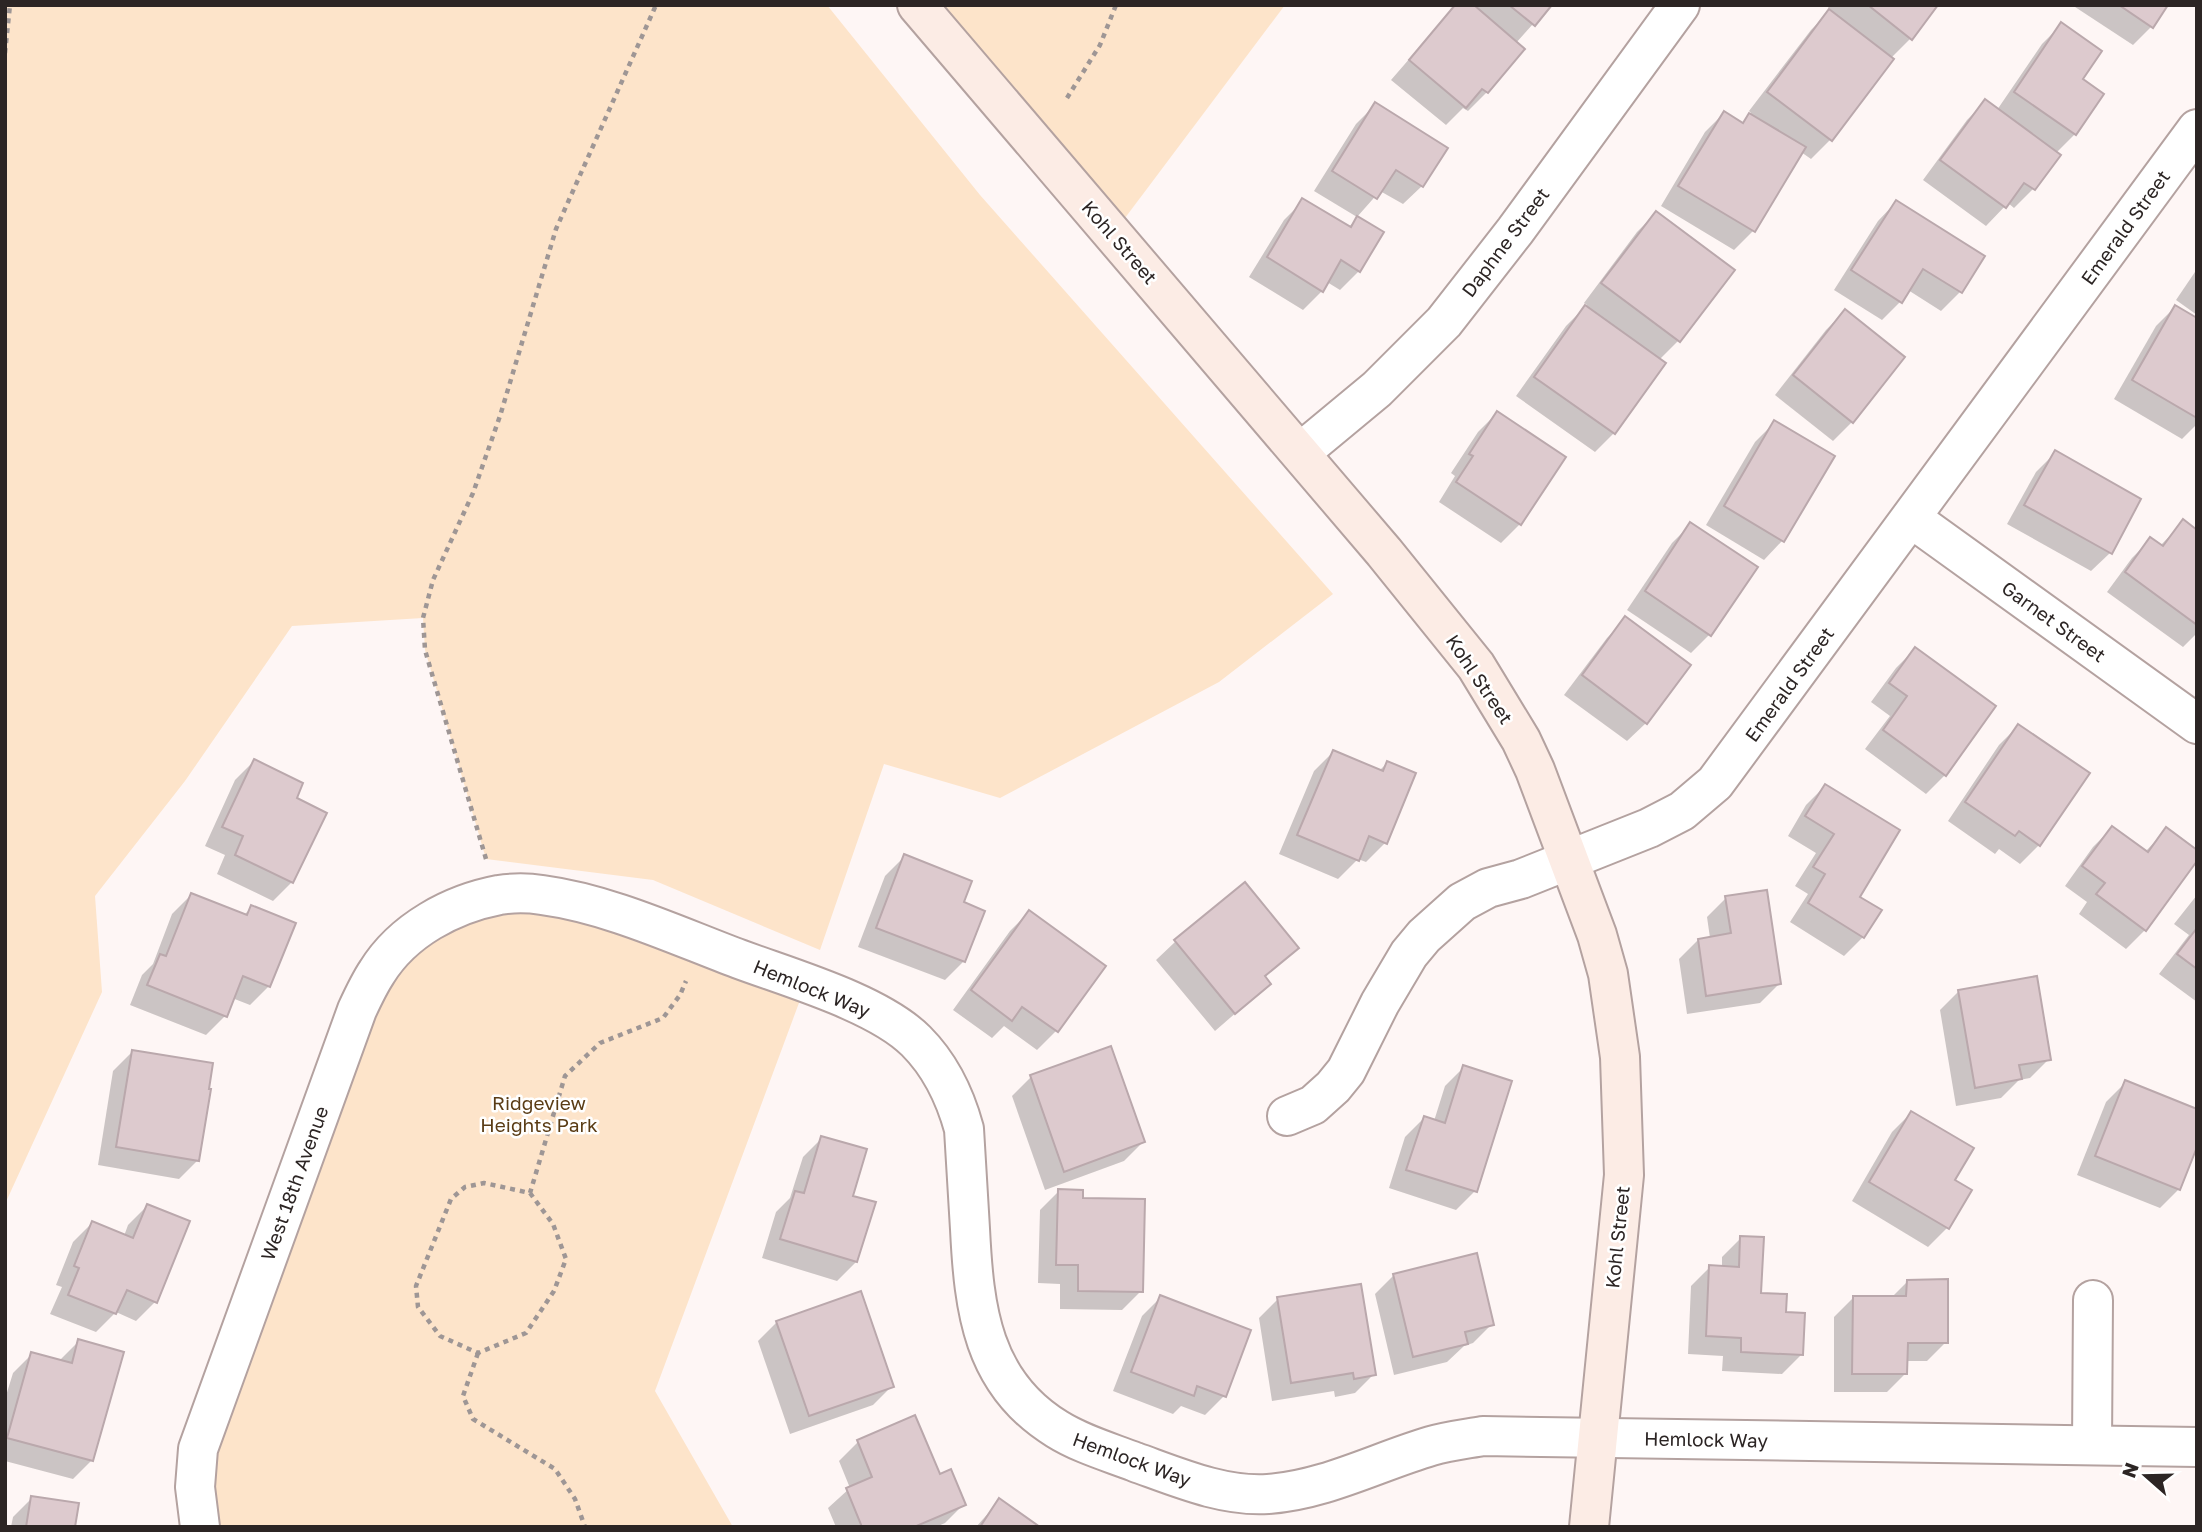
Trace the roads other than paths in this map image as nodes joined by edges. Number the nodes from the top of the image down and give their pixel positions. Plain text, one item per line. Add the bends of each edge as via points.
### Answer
1 (917, 5) edge
2 (1680, 5) edge
3 (2197, 129) edge
4 (1301, 452) junction
5 (1911, 518) junction
6 (2197, 724) edge
7 (1569, 860) junction
8 (494, 897) joint
9 (1287, 1116) dead end
10 (2093, 1300) dead end
11 (1596, 1438) junction
12 (2092, 1445) junction
13 (2197, 1447) edge
14 (200, 1527) edge
15 (1589, 1527) edge

1 - 4 street, Kohl Street
2 - 4 street, Daphne Street via 1444,322 1377,389
3 - 5 street, Emerald Street
4 - 7 street, Kohl Street via 1476,666 1521,740
5 - 6 street, Garnet Street
5 - 7 street, Emerald Street via 1715,783 1682,811
7 - 9 street, Emerald Street via 1488,888 1462,902 1424,936 1403,964 1334,1087 1313,1105
7 - 11 street, Kohl Street via 1608,974 1620,1057 1624,1175
8 - 11 street, Hemlock Way via 540,894 599,908 838,995 892,1022 916,1041 940,1070 964,1129 973,1289 985,1342 1003,1378 1022,1401 1064,1434 1185,1481 1268,1494 1308,1488 1433,1445 1483,1436
8 - 14 street, West 18th Avenue via 437,916 412,933 376,972 357,1010 198,1449 195,1487
10 - 12 street
11 - 12 street, Hemlock Way
11 - 15 street, Kohl Street
12 - 13 street, Hemlock Way

